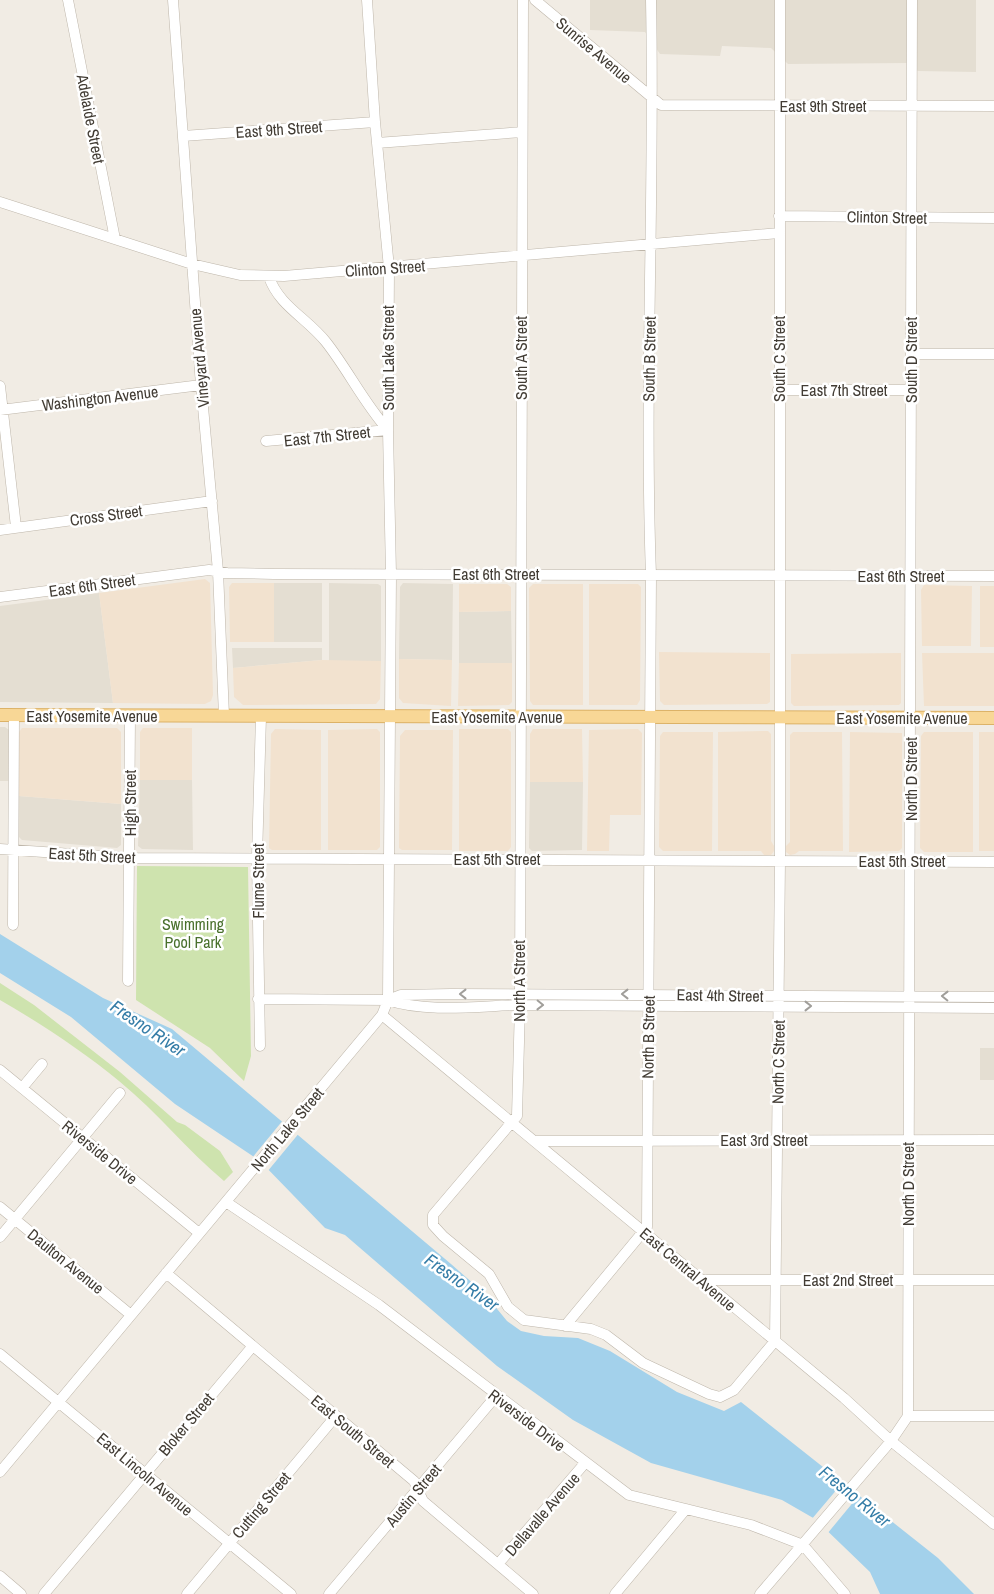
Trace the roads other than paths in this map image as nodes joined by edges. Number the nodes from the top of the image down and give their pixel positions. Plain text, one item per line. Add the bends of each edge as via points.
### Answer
1 (68, 0) edge
2 (173, 0) edge
3 (367, 0) edge
4 (523, 0) edge
5 (535, 0) edge
6 (651, 0) edge
7 (780, 0) edge
8 (912, 0) edge
9 (653, 101) junction
10 (780, 106) junction
11 (912, 106) junction
12 (994, 106) edge
13 (375, 122) junction
14 (522, 132) junction
15 (183, 136) junction
16 (377, 143) junction
17 (0, 202) edge
18 (779, 216) junction
19 (912, 217) junction
20 (994, 218) edge
21 (779, 233) junction
22 (115, 239) junction
23 (651, 246) junction
24 (522, 257) junction
25 (192, 264) junction
26 (389, 268) junction
27 (269, 277) junction
28 (911, 354) junction
29 (994, 354) edge
30 (200, 385) junction
31 (0, 386) edge
32 (778, 390) junction
33 (910, 390) junction
34 (2, 410) edge
35 (388, 430) junction
36 (266, 442) dead end
37 (212, 501) junction
38 (16, 527) junction
39 (0, 530) edge
40 (218, 572) junction
41 (391, 574) junction
42 (520, 575) junction
43 (651, 575) junction
44 (780, 576) junction
45 (911, 576) junction
46 (994, 576) edge
47 (0, 597) edge
48 (0, 715) edge
49 (14, 715) junction
50 (130, 716) junction
51 (224, 716) junction
52 (261, 716) junction
53 (391, 717) junction
54 (521, 717) junction
55 (650, 718) junction
56 (780, 718) junction
57 (994, 718) edge
58 (911, 720) junction
59 (0, 849) edge
60 (12, 850) junction
61 (130, 858) junction
62 (257, 858) junction
63 (390, 858) junction
64 (519, 858) junction
65 (650, 860) junction
66 (780, 860) junction
67 (910, 861) junction
68 (994, 862) edge
69 (13, 925) dead end
70 (128, 981) dead end
71 (520, 994) junction
72 (648, 994) junction
73 (994, 997) edge
74 (258, 1000) junction
75 (388, 1000) junction
76 (779, 1001) junction
77 (909, 1001) junction
78 (520, 1005) junction
79 (648, 1006) junction
80 (994, 1008) edge
81 (382, 1015) junction
82 (260, 1046) dead end
83 (42, 1064) dead end
84 (0, 1070) edge
85 (22, 1088) junction
86 (120, 1093) dead end
87 (512, 1122) junction
88 (83, 1138) junction
89 (776, 1140) junction
90 (908, 1140) junction
91 (994, 1140) edge
92 (534, 1141) junction
93 (647, 1141) junction
94 (226, 1202) junction
95 (0, 1207) edge
96 (15, 1219) junction
97 (199, 1233) junction
98 (644, 1233) junction
99 (0, 1237) edge
100 (166, 1273) junction
101 (702, 1280) junction
102 (776, 1280) junction
103 (908, 1280) junction
104 (994, 1280) edge
105 (132, 1315) junction
106 (565, 1326) junction
107 (775, 1341) junction
108 (252, 1347) junction
109 (0, 1354) edge
110 (496, 1396) junction
111 (59, 1402) junction
112 (908, 1416) junction
113 (994, 1416) edge
114 (335, 1417) junction
115 (891, 1441) junction
116 (585, 1464) junction
117 (0, 1472) edge
118 (145, 1473) junction
119 (418, 1489) junction
120 (686, 1509) junction
121 (994, 1524) edge
122 (230, 1543) junction
123 (803, 1545) junction
124 (498, 1564) junction
125 (0, 1576) edge
126 (21, 1594) edge
127 (44, 1594) edge
128 (187, 1594) edge
129 (291, 1594) edge
130 (330, 1594) edge
131 (533, 1594) edge
132 (615, 1594) edge
133 (760, 1594) edge
134 (845, 1594) edge

1 - 22 street, Adelaide Street
2 - 15 street, Vineyard Avenue
3 - 13 street, South Lake Street
4 - 14 street, South A Street
5 - 9 street, Sunrise Avenue
6 - 9 street, South B Street
7 - 10 street, South C Street
8 - 11 street, South D Street
9 - 10 street, East 9th Street via 661,105
9 - 23 street, South B Street
10 - 11 street, East 9th Street
10 - 18 street, South C Street
11 - 12 street, East 9th Street
11 - 19 street, South D Street
13 - 15 street, East 9th Street
13 - 16 street, South Lake Street
14 - 16 street
14 - 24 street, South A Street
15 - 25 street, Vineyard Avenue
16 - 26 street, South Lake Street
17 - 22 street, Clinton Street
18 - 19 street, Clinton Street
18 - 21 street, South C Street
19 - 20 street, Clinton Street
19 - 28 street, South D Street
21 - 23 street, Clinton Street
21 - 32 street, South C Street
22 - 25 street, Clinton Street
23 - 24 street, Clinton Street
23 - 43 street, South B Street via 648,500
24 - 26 street, Clinton Street
24 - 42 street, South A Street
25 - 27 street, Clinton Street via 222,272
25 - 30 street, Vineyard Avenue
26 - 27 street, Clinton Street
26 - 35 street, South Lake Street
27 - 35 street via 278,296 318,332 370,410
28 - 29 street
28 - 33 street, South D Street
30 - 34 street, Washington Avenue
30 - 37 street, Vineyard Avenue
31 - 34 street
32 - 33 street, East 7th Street
32 - 44 street, South C Street
33 - 45 street, South D Street
34 - 38 street
35 - 36 street, East 7th Street
35 - 41 street, South Lake Street
37 - 38 street, Cross Street
37 - 40 street, Vineyard Avenue
38 - 39 street, Cross Street
40 - 41 street, East 6th Street
40 - 47 street, East 6th Street via 199,570
40 - 51 street, Vineyard Avenue
41 - 42 street, East 6th Street
41 - 53 street, South Lake Street
42 - 43 street, East 6th Street
42 - 54 street, South A Street
43 - 44 street, East 6th Street
43 - 55 street, South B Street
44 - 45 street, East 6th Street
44 - 56 street, South C Street
45 - 46 street, East 6th Street
45 - 58 street, South D Street
48 - 49 main road, East Yosemite Avenue
49 - 50 main road, East Yosemite Avenue
49 - 60 street
50 - 51 main road, East Yosemite Avenue
50 - 61 street, High Street
51 - 52 main road, East Yosemite Avenue
52 - 53 main road, East Yosemite Avenue
52 - 62 street, Flume Street
53 - 54 main road, East Yosemite Avenue
53 - 63 street, North Lake Street
54 - 55 main road, East Yosemite Avenue
54 - 64 street, North A Street
55 - 56 main road, East Yosemite Avenue
55 - 65 street, North B Street
56 - 58 main road, East Yosemite Avenue
56 - 66 street, North C Street
57 - 58 main road, East Yosemite Avenue
58 - 67 street, North D Street
59 - 60 street, East 5th Street
60 - 61 street, East 5th Street
60 - 69 street
61 - 62 street, East 5th Street
61 - 70 street, High Street
62 - 63 street, East 5th Street
62 - 74 street, Flume Street
63 - 64 street, East 5th Street
63 - 75 street, North Lake Street
64 - 65 street, East 5th Street
64 - 71 street, North A Street
65 - 66 street, East 5th Street
65 - 72 street, North B Street
66 - 67 street, East 5th Street
66 - 76 street, North C Street
67 - 68 street, East 5th Street
67 - 77 street, North D Street
72 -> 71 street, East 4th Street
71 -> 75 street, East 4th Street via 401,994
71 - 78 street, North A Street
72 - 76 street, East 4th Street
72 - 79 street, North B Street
73 -> 77 street, East 4th Street
74 - 75 street, East 4th Street
74 - 82 street, Flume Street
75 - 78 street, East 4th Street via 402,1005
75 - 81 street, North Lake Street
76 - 77 street, East 4th Street
76 - 79 street, East 4th Street
76 - 89 street, North C Street
77 - 80 street, East 4th Street
77 - 90 street, North D Street
78 -> 79 street, East 4th Street
78 - 87 street, North A Street via 517,1116
79 - 93 street, North B Street
81 - 87 street, East Central Avenue
81 - 94 street, North Lake Street
83 - 85 street
84 - 85 street, Riverside Drive
85 - 88 street, Riverside Drive
86 - 88 street
87 - 92 street, East Central Avenue
87 - 106 street, North A Street via 433,1215 433,1225 489,1274 508,1307 516,1314 536,1323
88 - 96 street
88 - 97 street, Riverside Drive
89 - 90 street, East 3rd Street
89 - 93 street, East 3rd Street
89 - 102 street, North C Street
90 - 91 street, East 3rd Street
90 - 103 street, North D Street
92 - 93 street, East 3rd Street
92 - 98 street, East Central Avenue
93 - 98 street, North B Street via 647,1228
94 - 97 street, North Lake Street
94 - 110 street, Riverside Drive via 379,1306
95 - 96 street, Daulton Avenue
96 - 99 street
96 - 105 street, Daulton Avenue
97 - 100 street, North Lake Street
98 - 101 street, East Central Avenue
98 - 106 street
100 - 105 street, North Lake Street
100 - 108 street, East South Street
101 - 102 street, East 2nd Street
101 - 107 street, East Central Avenue
102 - 103 street, East 2nd Street
102 - 107 street, North C Street
103 - 104 street, East 2nd Street
103 - 112 street, North D Street
105 - 111 street, North Lake Street
106 - 107 street via 591,1329 606,1335 643,1363 720,1397 734,1390
107 - 115 street, East Central Avenue
108 - 114 street, East South Street
108 - 118 street, Bloker Street
109 - 111 street, East Lincoln Avenue
110 - 116 street, Riverside Drive
110 - 119 street, Austin Street
111 - 117 street, North Lake Street
111 - 118 street, East Lincoln Avenue
112 - 113 street
112 - 115 street
114 - 119 street, East South Street via 414,1482
114 - 122 street, Cutting Street
115 - 121 street, East Central Avenue
115 - 123 street
116 - 120 street, Riverside Drive via 629,1495
116 - 124 street, Dellavalle Avenue
118 - 122 street, East Lincoln Avenue
118 - 127 street, Bloker Street
119 - 124 street, East South Street via 423,1501
119 - 130 street, Austin Street
120 - 123 street, Riverside Drive via 751,1525
120 - 132 street
122 - 128 street, Cutting Street
122 - 129 street, East Lincoln Avenue
123 - 133 street
123 - 134 street, Riverside Drive
124 - 131 street, East South Street
125 - 126 street

